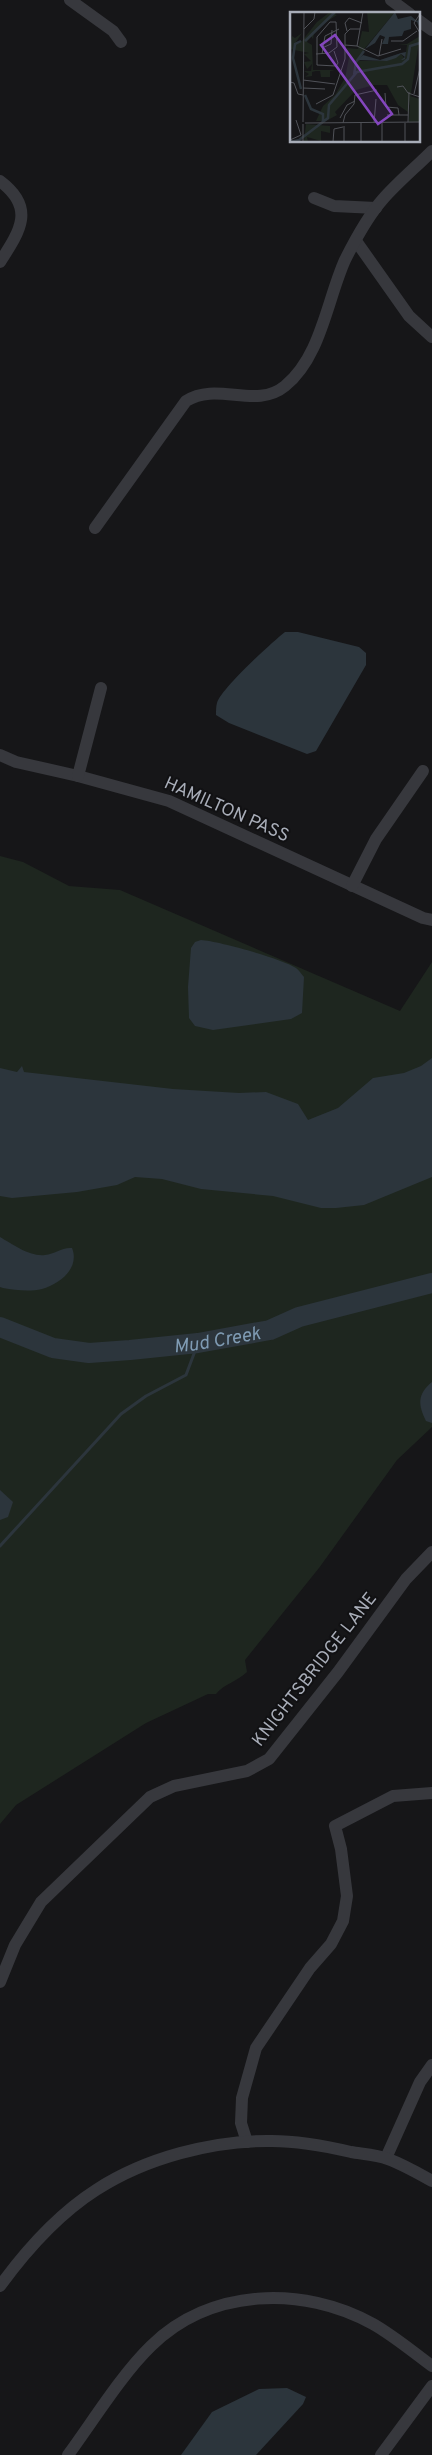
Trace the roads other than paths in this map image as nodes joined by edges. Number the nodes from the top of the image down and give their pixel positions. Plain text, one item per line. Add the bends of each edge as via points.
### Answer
1 (70, 0) edge
2 (391, 0) edge
3 (407, 12) edge
4 (420, 21) edge
5 (432, 30) edge
6 (121, 42) dead end
7 (432, 151) edge
8 (0, 181) edge
9 (314, 198) dead end
10 (376, 208) junction
11 (356, 241) junction
12 (0, 262) edge
13 (432, 337) edge
14 (95, 528) dead end
15 (101, 688) dead end
16 (0, 755) edge
17 (423, 771) dead end
18 (78, 776) junction
19 (352, 886) junction
20 (432, 920) edge
21 (432, 1552) edge
22 (432, 1793) edge
23 (0, 1982) edge
24 (432, 2065) edge
25 (247, 2142) junction
26 (386, 2158) junction
27 (432, 2181) edge
28 (0, 2286) edge
29 (432, 2366) edge
30 (432, 2386) edge
31 (68, 2455) edge
32 (381, 2455) edge

1 - 6 street via 113,30
2 - 3 street
4 - 5 street
7 - 10 street
8 - 12 street via 18,197 22,216 18,233
9 - 10 street via 334,206
10 - 11 street
11 - 13 street via 410,316
11 - 14 street via 336,282 319,336 291,381 266,396 206,394 186,401
15 - 18 street
16 - 18 street, HAMILTON PASS via 16,762
17 - 19 street via 376,839
18 - 19 street, HAMILTON PASS via 169,801
19 - 20 street, HAMILTON PASS
21 - 23 street, KNIGHTSBRIDGE LANE via 406,1579 269,1759 247,1771 174,1786 150,1797 41,1902 15,1944
22 - 25 street via 393,1796 335,1826 347,1896 343,1921 331,1944 310,1968 256,2048 242,2098 241,2123
24 - 26 street via 420,2082
25 - 26 street via 320,2145
25 - 28 street via 174,2156 134,2170 96,2189 39,2237
26 - 27 street
29 - 31 street via 374,2325 343,2310 310,2300 239,2300 183,2320 150,2346
30 - 32 street

